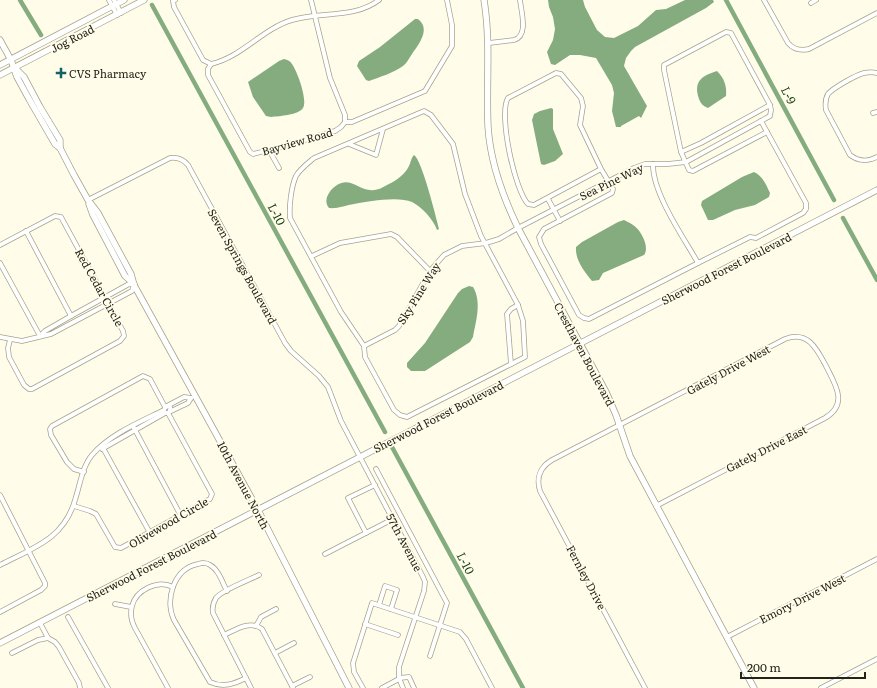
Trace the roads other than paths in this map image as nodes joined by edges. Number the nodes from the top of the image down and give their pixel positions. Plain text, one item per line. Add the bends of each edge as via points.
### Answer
1 (109, 0) edge
2 (124, 0) edge
3 (144, 0) edge
4 (174, 0) edge
5 (311, 0) edge
6 (379, 0) edge
7 (447, 0) edge
8 (484, 0) edge
9 (520, 0) edge
10 (764, 0) edge
11 (816, 0) edge
12 (811, 2) dead end
13 (114, 4) edge
14 (877, 13) edge
15 (119, 14) junction
16 (315, 15) junction
17 (0, 40) edge
18 (489, 42) junction
19 (11, 60) junction
20 (211, 64) junction
21 (0, 65) edge
22 (15, 68) junction
23 (877, 73) edge
24 (0, 76) edge
25 (770, 105) junction
26 (761, 121) junction
27 (345, 122) junction
28 (383, 129) junction
29 (767, 132) junction
30 (349, 144) junction
31 (269, 150) junction
32 (681, 152) junction
33 (876, 159) edge
34 (686, 162) junction
35 (653, 164) junction
36 (279, 168) dead end
37 (601, 169) junction
38 (608, 180) junction
39 (877, 190) edge
40 (548, 199) junction
41 (88, 200) junction
42 (553, 210) junction
43 (560, 221) junction
44 (518, 228) junction
45 (26, 231) junction
46 (486, 243) junction
47 (0, 245) edge
48 (312, 256) junction
49 (0, 263) edge
50 (698, 263) junction
51 (430, 271) junction
52 (134, 285) junction
53 (105, 297) junction
54 (108, 303) junction
55 (518, 305) junction
56 (71, 316) junction
57 (40, 336) junction
58 (0, 337) edge
59 (10, 340) junction
60 (580, 343) junction
61 (364, 346) junction
62 (511, 364) junction
63 (827, 368) joint
64 (193, 397) junction
65 (167, 410) junction
66 (619, 425) junction
67 (133, 426) junction
68 (135, 431) junction
69 (103, 448) junction
70 (98, 450) junction
71 (360, 457) junction
72 (545, 465) joint
73 (376, 469) dead end
74 (84, 472) junction
75 (375, 484) junction
76 (0, 495) edge
77 (74, 506) junction
78 (656, 506) junction
79 (258, 510) junction
80 (182, 516) junction
81 (393, 519) junction
82 (150, 533) junction
83 (366, 533) junction
84 (28, 550) junction
85 (325, 554) dead end
86 (877, 559) edge
87 (0, 565) edge
88 (259, 575) dead end
89 (172, 587) junction
90 (227, 591) junction
91 (115, 604) dead end
92 (379, 605) junction
93 (132, 608) junction
94 (276, 609) dead end
95 (390, 609) junction
96 (0, 612) edge
97 (68, 617) dead end
98 (415, 617) junction
99 (40, 623) junction
100 (365, 624) junction
101 (440, 625) junction
102 (256, 626) junction
103 (224, 635) junction
104 (398, 635) dead end
105 (727, 637) junction
106 (48, 638) junction
107 (294, 643) dead end
108 (0, 644) edge
109 (12, 653) dead end
110 (275, 653) junction
111 (430, 656) dead end
112 (877, 659) edge
113 (310, 677) dead end
114 (246, 678) junction
115 (399, 678) junction
116 (292, 687) edge
117 (80, 688) edge
118 (108, 688) edge
119 (168, 688) edge
120 (251, 688) edge
121 (349, 688) edge
122 (363, 688) edge
123 (382, 688) edge
124 (403, 688) edge
125 (414, 688) edge
126 (492, 688) edge
127 (645, 688) edge
128 (754, 688) edge
129 (821, 688) edge

1 - 13 street
2 - 13 street, Jog Road
3 - 15 street, Jog Road
4 - 20 street via 174,7 203,60
5 - 16 street
6 - 16 street via 356,11
7 - 27 street, Bayview Road via 452,25 452,46 425,91 352,122
8 - 18 street, Cresthaven Boulevard
9 - 18 street via 523,30 521,35 514,40
10 - 14 street via 788,43 798,50 809,48
11 - 12 street
13 - 15 street
13 - 19 street, Jog Road
15 - 22 street, Jog Road
16 - 20 street via 275,27 220,62
16 - 27 street via 330,78 345,115
17 - 19 street, 10th Avenue North
18 - 44 street, Cresthaven Boulevard via 488,126 500,184
19 - 21 street, Jog Road
19 - 22 street, 10th Avenue North
20 - 31 street, Bayview Road via 208,76 250,152 253,154
22 - 24 street, Jog Road
22 - 41 street, 10th Avenue North via 17,77 35,110 60,148
23 - 33 street via 859,75 834,89 828,95 825,104 850,155 858,159
25 - 26 street, Sea Pine Way via 770,116
25 - 32 street
25 - 32 street via 728,31 680,56 664,65 664,70
26 - 29 street
26 - 34 street, Sea Pine Way
27 - 31 street, Bayview Road via 335,131
28 - 30 street
28 - 30 street via 376,155
28 - 46 street via 424,111 431,115 453,144 465,194
29 - 34 street via 693,171 689,170
29 - 50 street via 806,203 806,209 756,238 750,237
30 - 48 street via 314,158 296,177 289,209 290,218
31 - 36 street
32 - 34 street
34 - 35 street, Sea Pine Way
35 - 38 street, Sea Pine Way via 645,164
35 - 50 street via 653,174 666,208
37 - 38 street
37 - 40 street
37 - 40 street via 580,125 582,98 561,74 556,73 508,98 505,102 506,127 512,166 521,194 528,204 534,205
38 - 42 street, Sea Pine Way
38 - 43 street via 612,192
39 - 60 street, Sherwood Forest Boulevard
40 - 42 street
41 - 52 street, 10th Avenue North via 93,215 125,276
41 - 71 street, Seven Springs Boulevard via 166,160 175,158 184,161 285,343 328,387 341,421
42 - 43 street
42 - 44 street, Sea Pine Way
43 - 50 street via 544,229 540,237 541,244 584,318 589,318
44 - 46 street, Sky Pine Way via 507,236
44 - 60 street, Cresthaven Boulevard
45 - 47 street, Red Cedar Circle
45 - 53 street, Red Cedar Circle via 55,216 61,217
45 - 56 street
46 - 51 street, Sky Pine Way via 446,252
46 - 55 street
48 - 51 street via 340,243 391,234
48 - 61 street via 341,312
49 - 57 street
51 - 61 street, Sky Pine Way via 395,330
52 - 53 street via 129,284
52 - 54 street via 132,291
52 - 64 street, 10th Avenue North
53 - 54 street, Red Cedar Circle
53 - 56 street
54 - 57 street via 51,334
54 - 59 street, Red Cedar Circle via 124,331 122,339 32,389 24,385 9,357
55 - 62 street via 507,314
55 - 62 street via 523,321 525,356
56 - 57 street
57 - 59 street via 22,341
58 - 59 street
60 - 66 street, Cresthaven Boulevard via 612,404
60 - 71 street, Sherwood Forest Boulevard
61 - 62 street via 365,357 394,410 407,417
63 - 66 street, Gately Drive West via 811,342 803,338 790,337
63 - 78 street, Gately Drive East via 838,392 837,404 830,414
64 - 65 street via 184,397
64 - 79 street, 10th Avenue North
65 - 67 street
65 - 68 street
65 - 74 street, Olivewood Circle via 150,379 143,376 52,426 51,434 67,462 74,469
65 - 80 street, Olivewood Circle via 212,494 208,501
66 - 72 street, Gately Drive West
66 - 78 street, Cresthaven Boulevard via 630,456
67 - 68 street
67 - 70 street
68 - 69 street
68 - 80 street
69 - 70 street
69 - 82 street
70 - 74 street via 89,459
71 - 75 street, 57th Avenue
71 - 79 street, Sherwood Forest Boulevard
72 - 127 street, Fernley Drive via 539,476 540,491
73 - 101 street via 447,603
74 - 77 street
75 - 81 street, 57th Avenue
75 - 83 street via 348,498
76 - 84 street
77 - 82 street, Olivewood Circle via 96,514 118,548
77 - 84 street via 55,534
78 - 105 street, Cresthaven Boulevard
79 - 99 street, Sherwood Forest Boulevard
79 - 121 street, 10th Avenue North
80 - 82 street, Olivewood Circle
81 - 83 street
81 - 98 street, 57th Avenue via 424,579 424,588
83 - 85 street
84 - 87 street
84 - 96 street via 45,586
86 - 105 street, Emory Drive West
88 - 90 street
89 - 90 street via 189,567 206,563 217,572
89 - 93 street via 162,584 150,587 134,601
89 - 114 street via 172,617 208,680 216,686 226,687
90 - 103 street via 218,596 213,607 213,613
91 - 93 street
92 - 95 street
92 - 95 street via 385,586 397,590
92 - 100 street via 372,603
93 - 119 street via 132,622
94 - 102 street via 259,619
95 - 98 street
97 - 118 street
98 - 101 street
98 - 115 street, 57th Avenue via 399,667
99 - 106 street
99 - 108 street, Sherwood Forest Boulevard
100 - 104 street
100 - 122 street via 353,666
101 - 111 street
101 - 126 street via 457,630 464,636
102 - 103 street via 247,625
102 - 110 street via 264,632
103 - 114 street
105 - 128 street, Cresthaven Boulevard
106 - 109 street
106 - 117 street via 59,647
107 - 110 street
110 - 116 street
112 - 129 street
113 - 116 street
114 - 120 street
115 - 123 street
115 - 124 street
115 - 125 street via 409,677

